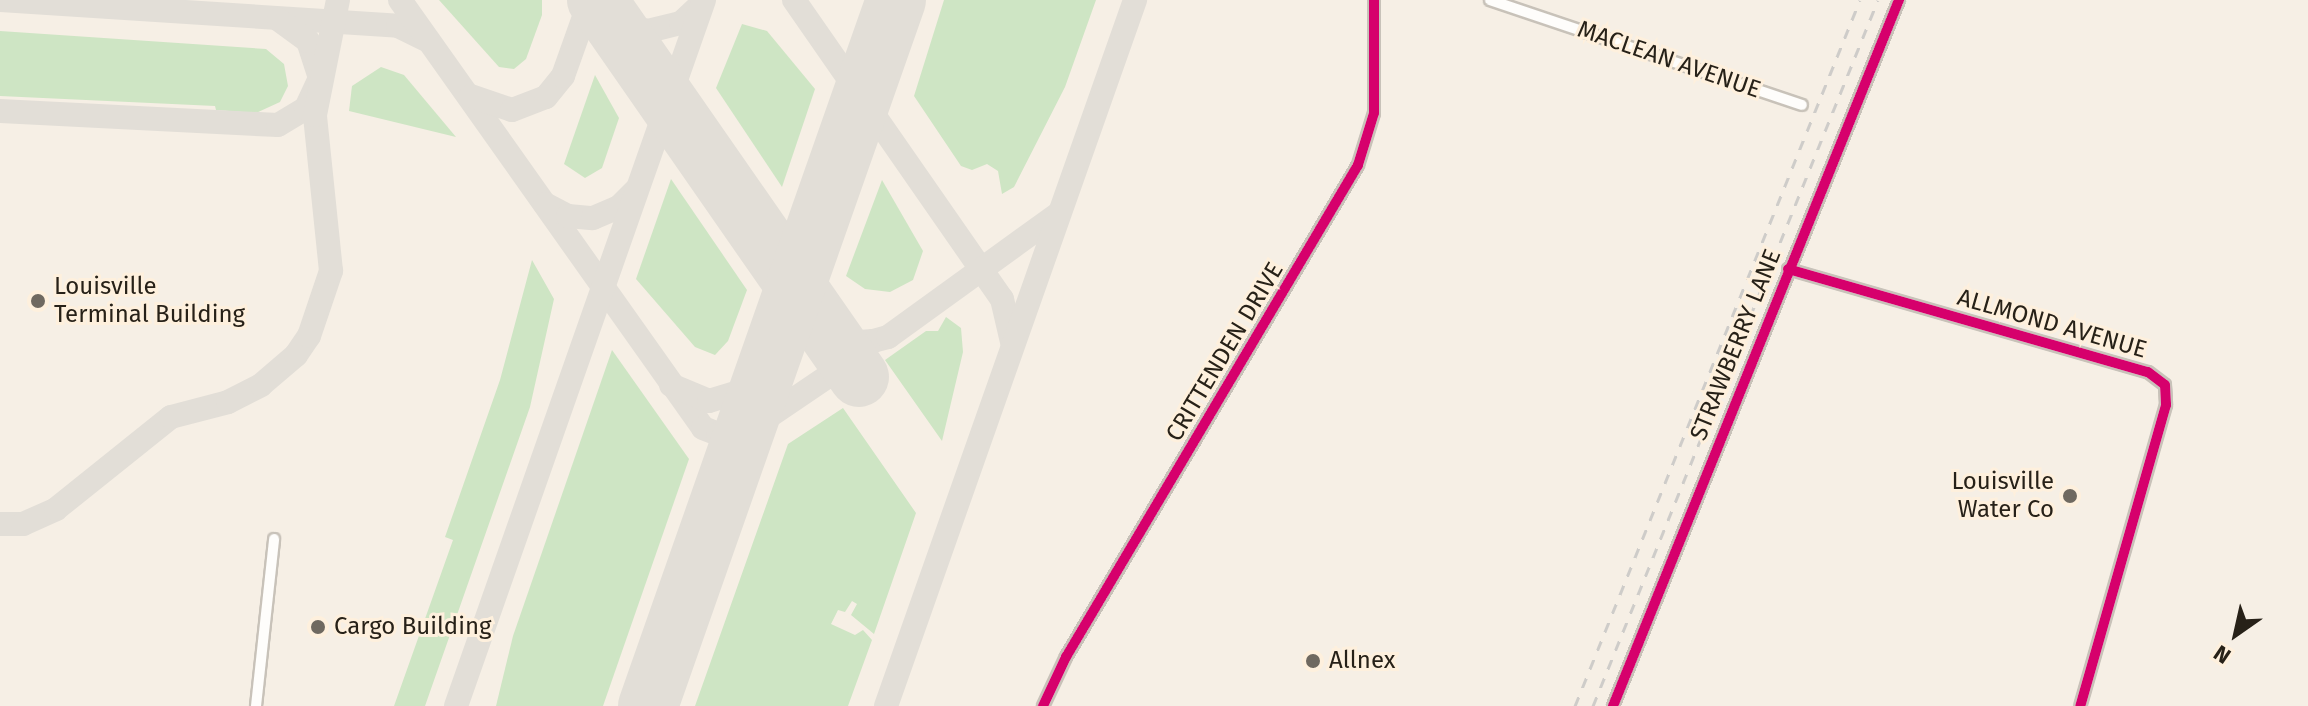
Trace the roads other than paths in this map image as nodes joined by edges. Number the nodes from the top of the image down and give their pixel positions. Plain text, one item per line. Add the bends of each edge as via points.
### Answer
1 (1374, 0) edge
2 (1490, 0) edge
3 (1899, 0) edge
4 (1802, 105) dead end
5 (1788, 269) junction
6 (274, 539) dead end
7 (256, 706) edge
8 (1043, 706) edge
9 (1613, 706) edge
10 (2080, 706) edge

1 - 8 street, CRITTENDEN DRIVE via 1374,113 1358,165 1066,657
2 - 4 street, MACLEAN AVENUE
3 - 5 street, STRAWBERRY LANE
5 - 9 street, STRAWBERRY LANE
5 - 10 street, ALLMOND AVENUE via 2148,372 2165,385 2166,405
6 - 7 street

